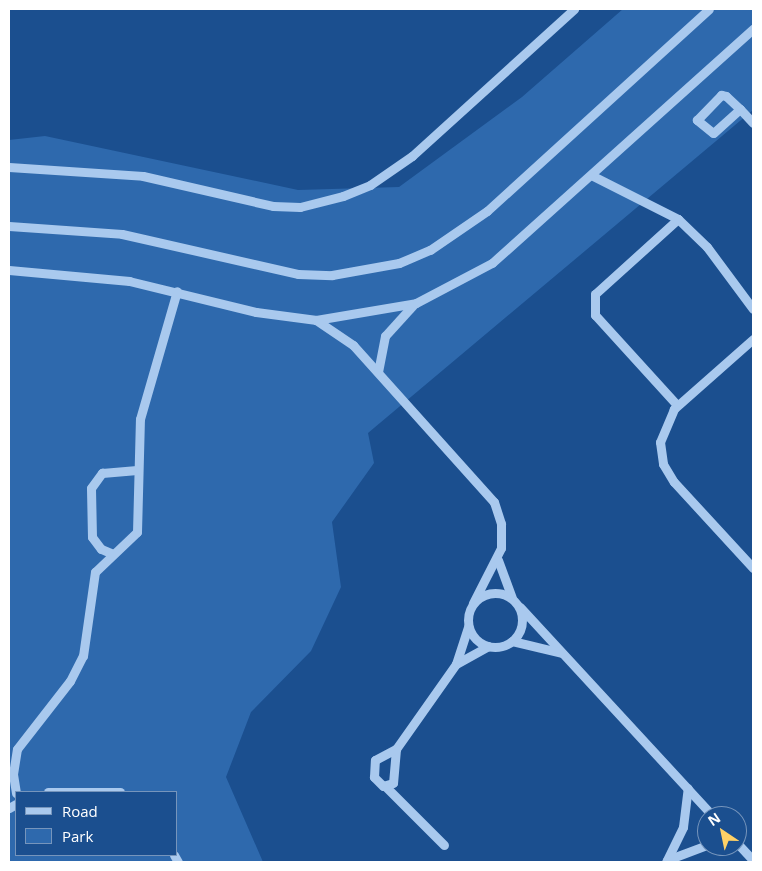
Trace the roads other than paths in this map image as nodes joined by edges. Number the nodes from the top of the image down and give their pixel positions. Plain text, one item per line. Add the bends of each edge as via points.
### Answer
1 (574, 9) edge
2 (709, 9) edge
3 (753, 29) edge
4 (749, 38) edge
5 (740, 109) junction
6 (753, 123) edge
7 (9, 167) edge
8 (591, 176) junction
9 (678, 219) junction
10 (9, 226) edge
11 (9, 270) edge
12 (177, 290) junction
13 (416, 303) junction
14 (753, 309) edge
15 (316, 320) junction
16 (753, 339) edge
17 (378, 372) junction
18 (677, 405) junction
19 (137, 470) junction
20 (113, 554) junction
21 (498, 559) junction
22 (753, 566) edge
23 (512, 598) junction
24 (473, 602) junction
25 (520, 608) junction
26 (468, 626) junction
27 (512, 641) junction
28 (488, 646) junction
29 (565, 653) junction
30 (456, 664) junction
31 (396, 749) junction
32 (386, 787) junction
33 (688, 788) junction
34 (16, 791) edge
35 (704, 806) edge
36 (444, 846) dead end
37 (697, 849) edge
38 (667, 861) edge

1 - 7 street via 412,156 370,185 343,196 300,206 273,206 130,174
2 - 10 street via 487,211 445,241 399,263 332,275 298,274 122,234
3 - 4 street
4 - 8 street
5 - 5 street via 713,133 696,120 721,95
5 - 6 street
8 - 9 street
8 - 13 street via 492,263
9 - 14 street via 707,247
9 - 18 street via 599,290 592,305 596,315
11 - 12 street via 86,274
12 - 15 street via 256,312
12 - 19 street via 144,398
13 - 15 street
13 - 17 street via 385,336
15 - 17 street via 341,334
16 - 18 street
17 - 21 street via 488,492 501,524
18 - 22 street via 662,433 666,468
19 - 20 street via 140,502 137,532 128,545
19 - 20 street via 102,472 91,488 92,538 101,549
20 - 34 street via 96,572 87,642 76,670 17,749 13,774
21 - 23 street
21 - 24 street
23 - 24 street via 492,592
23 - 25 street
24 - 26 street
25 - 27 street via 523,620
25 - 29 street
26 - 28 street via 472,635
26 - 30 street
27 - 28 street
27 - 29 street
28 - 30 street
29 - 33 street
30 - 31 street
31 - 32 street via 393,783
31 - 32 street via 375,760 374,776
32 - 36 street
33 - 35 street
33 - 38 street via 683,827
37 - 38 street

